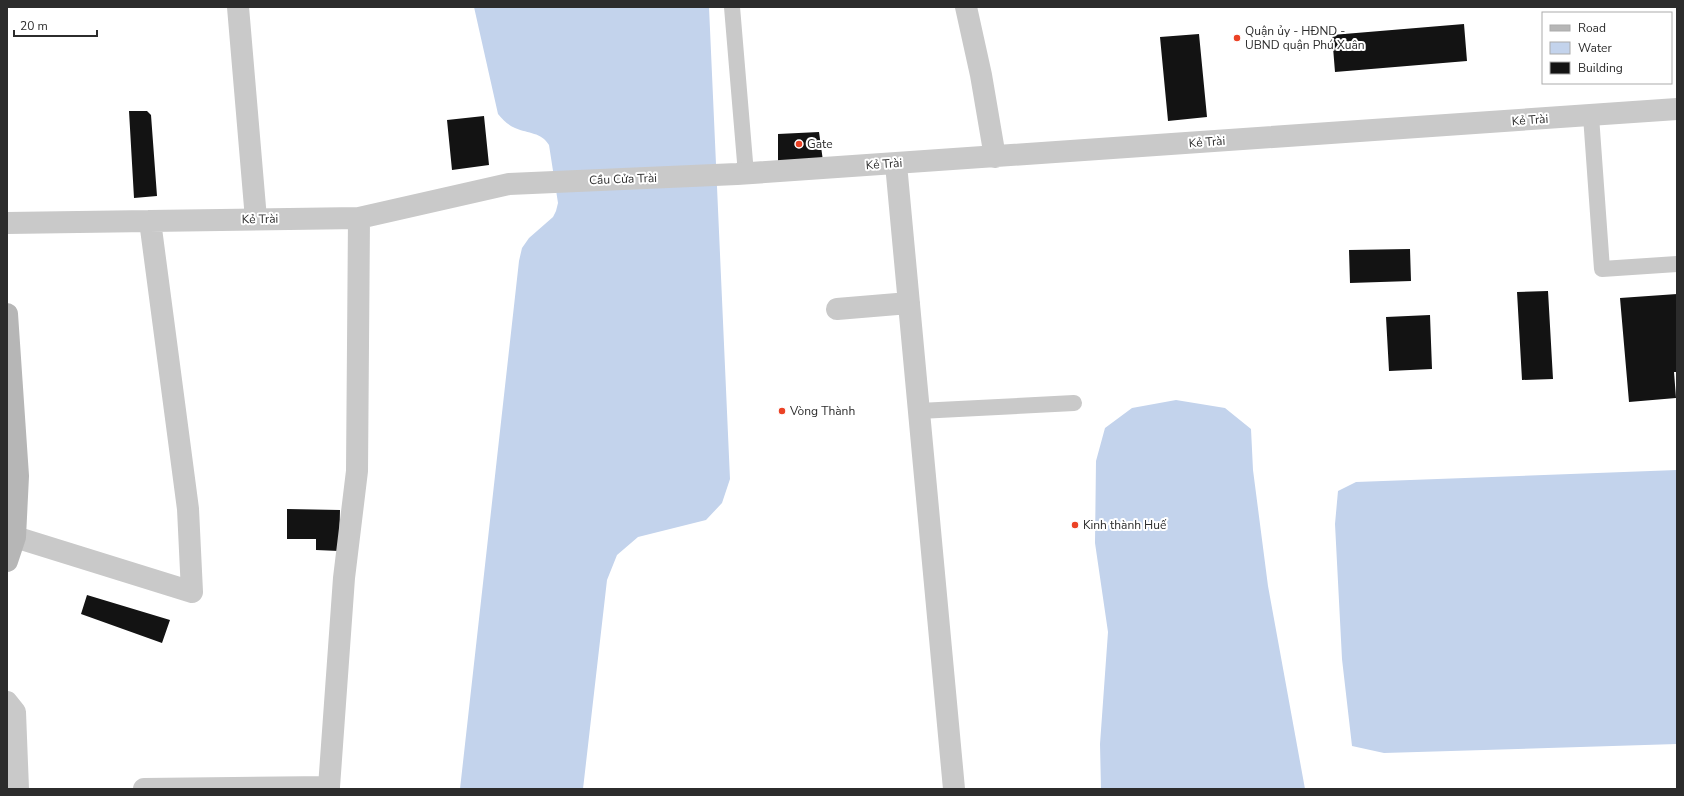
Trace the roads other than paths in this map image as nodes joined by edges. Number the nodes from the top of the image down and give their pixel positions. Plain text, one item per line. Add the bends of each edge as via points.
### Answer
1 (238, 7) edge
2 (732, 7) edge
3 (966, 7) edge
4 (1677, 109) edge
5 (1591, 116) junction
6 (994, 157) junction
7 (896, 164) junction
8 (741, 174) junction
9 (509, 184) joint
10 (359, 218) junction
11 (256, 219) junction
12 (150, 221) junction
13 (7, 223) edge
14 (1677, 264) edge
15 (909, 303) junction
16 (838, 309) dead end
17 (7, 314) edge
18 (1074, 403) dead end
19 (919, 411) junction
20 (15, 537) junction
21 (7, 561) edge
22 (7, 702) edge
23 (18, 789) edge
24 (144, 789) edge
25 (954, 789) edge

1 - 11 street
2 - 8 lane
3 - 6 street via 981,75
4 - 5 street, Kẻ Trài
5 - 6 street, Kẻ Trài
5 - 14 lane via 1602,269
6 - 7 street, Kẻ Trài
7 - 8 street, Kẻ Trài
7 - 15 street
8 - 9 street, Cầu Cửa Trài
9 - 10 street, Kẻ Trài
10 - 11 street, Kẻ Trài
10 - 24 street via 357,471 344,578 329,787
11 - 12 street, Kẻ Trài
12 - 13 street, Kẻ Trài
12 - 20 street via 188,509 192,592
15 - 16 street
15 - 19 street
17 - 20 main road via 18,476
18 - 19 lane
19 - 25 street
20 - 21 main road
22 - 23 street via 15,712

